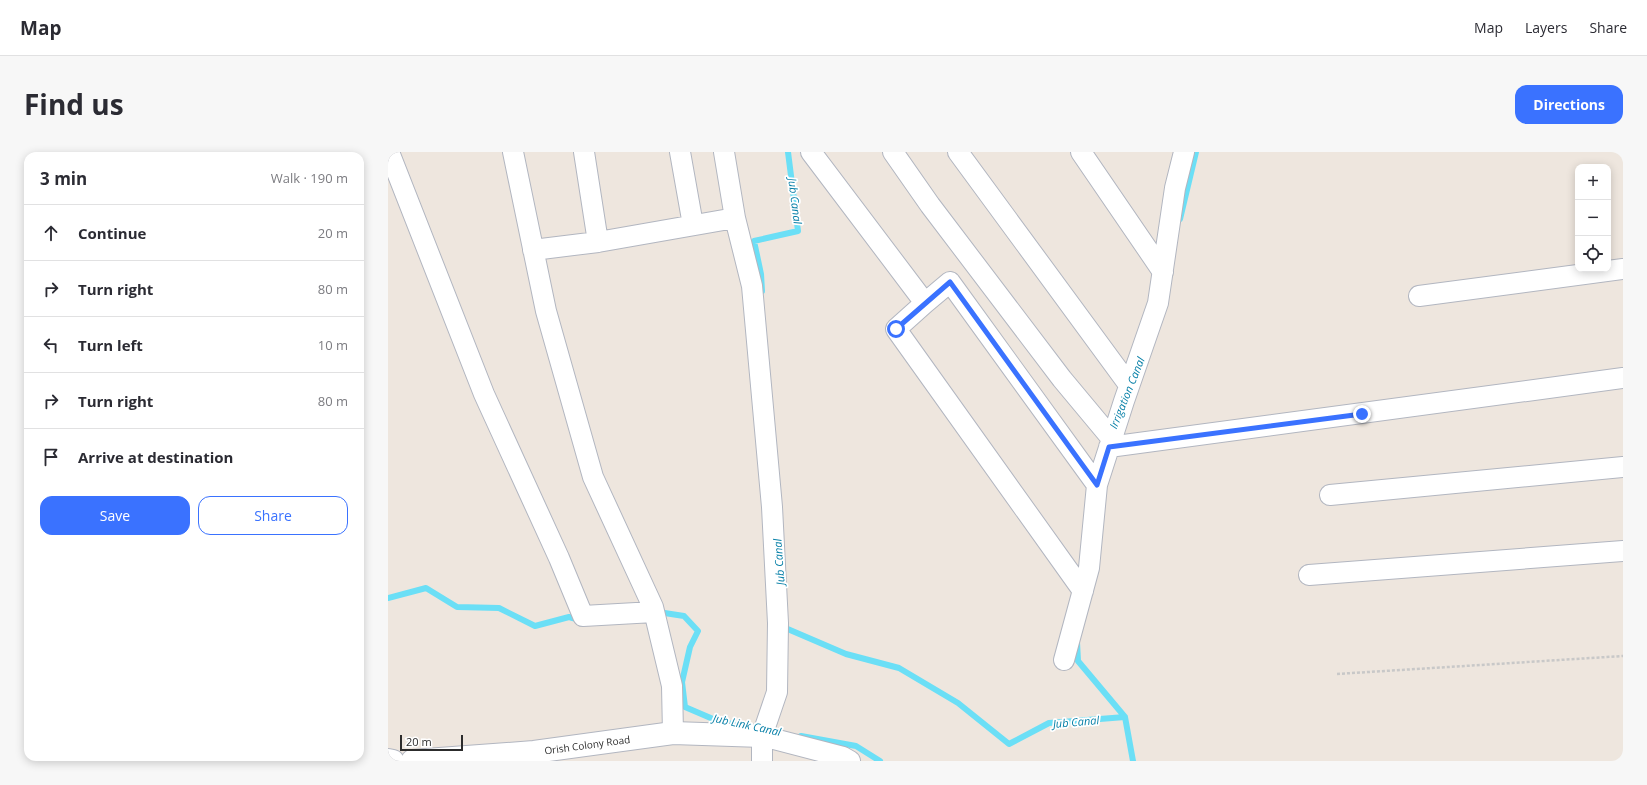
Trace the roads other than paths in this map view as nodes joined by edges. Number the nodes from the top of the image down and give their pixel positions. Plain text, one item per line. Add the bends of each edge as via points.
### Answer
1 (389, 152) edge
2 (513, 152) edge
3 (584, 152) edge
4 (680, 152) edge
5 (724, 152) edge
6 (811, 152) edge
7 (893, 152) edge
8 (958, 152) edge
9 (1080, 152) edge
10 (1184, 152) edge
11 (735, 218) junction
12 (693, 225) junction
13 (598, 242) junction
14 (534, 250) junction
15 (1623, 269) edge
16 (1163, 272) junction
17 (1419, 296) dead end
18 (924, 303) junction
19 (1623, 378) edge
20 (1129, 385) junction
21 (1110, 443) junction
22 (1623, 467) edge
23 (1097, 485) junction
24 (1330, 495) dead end
25 (1623, 551) edge
26 (1309, 575) dead end
27 (1083, 591) junction
28 (654, 612) junction
29 (1064, 660) dead end
30 (673, 733) junction
31 (762, 736) junction
32 (388, 760) edge
33 (393, 761) edge
34 (412, 761) edge
35 (762, 761) edge
36 (850, 761) edge

1 - 28 street via 484,394 556,550 583,616
2 - 14 street
3 - 13 street
4 - 12 street
5 - 11 street
6 - 18 street
7 - 21 street via 930,205
8 - 20 street
9 - 16 street
10 - 16 street via 1175,188
11 - 12 street
11 - 31 street via 752,286 772,507 778,623 777,692
12 - 13 street
13 - 14 street
14 - 28 street via 546,311 593,477
15 - 17 street
16 - 20 street via 1158,303
18 - 23 street via 950,282
18 - 27 street via 896,329
19 - 21 street
20 - 21 street
21 - 23 street
22 - 24 street
23 - 27 street via 1089,568
25 - 26 street
27 - 29 street
28 - 30 street via 672,686
30 - 31 street, Orish Colony Road
30 - 34 street, Orish Colony Road via 534,752
31 - 35 street
31 - 36 street
32 - 33 street

